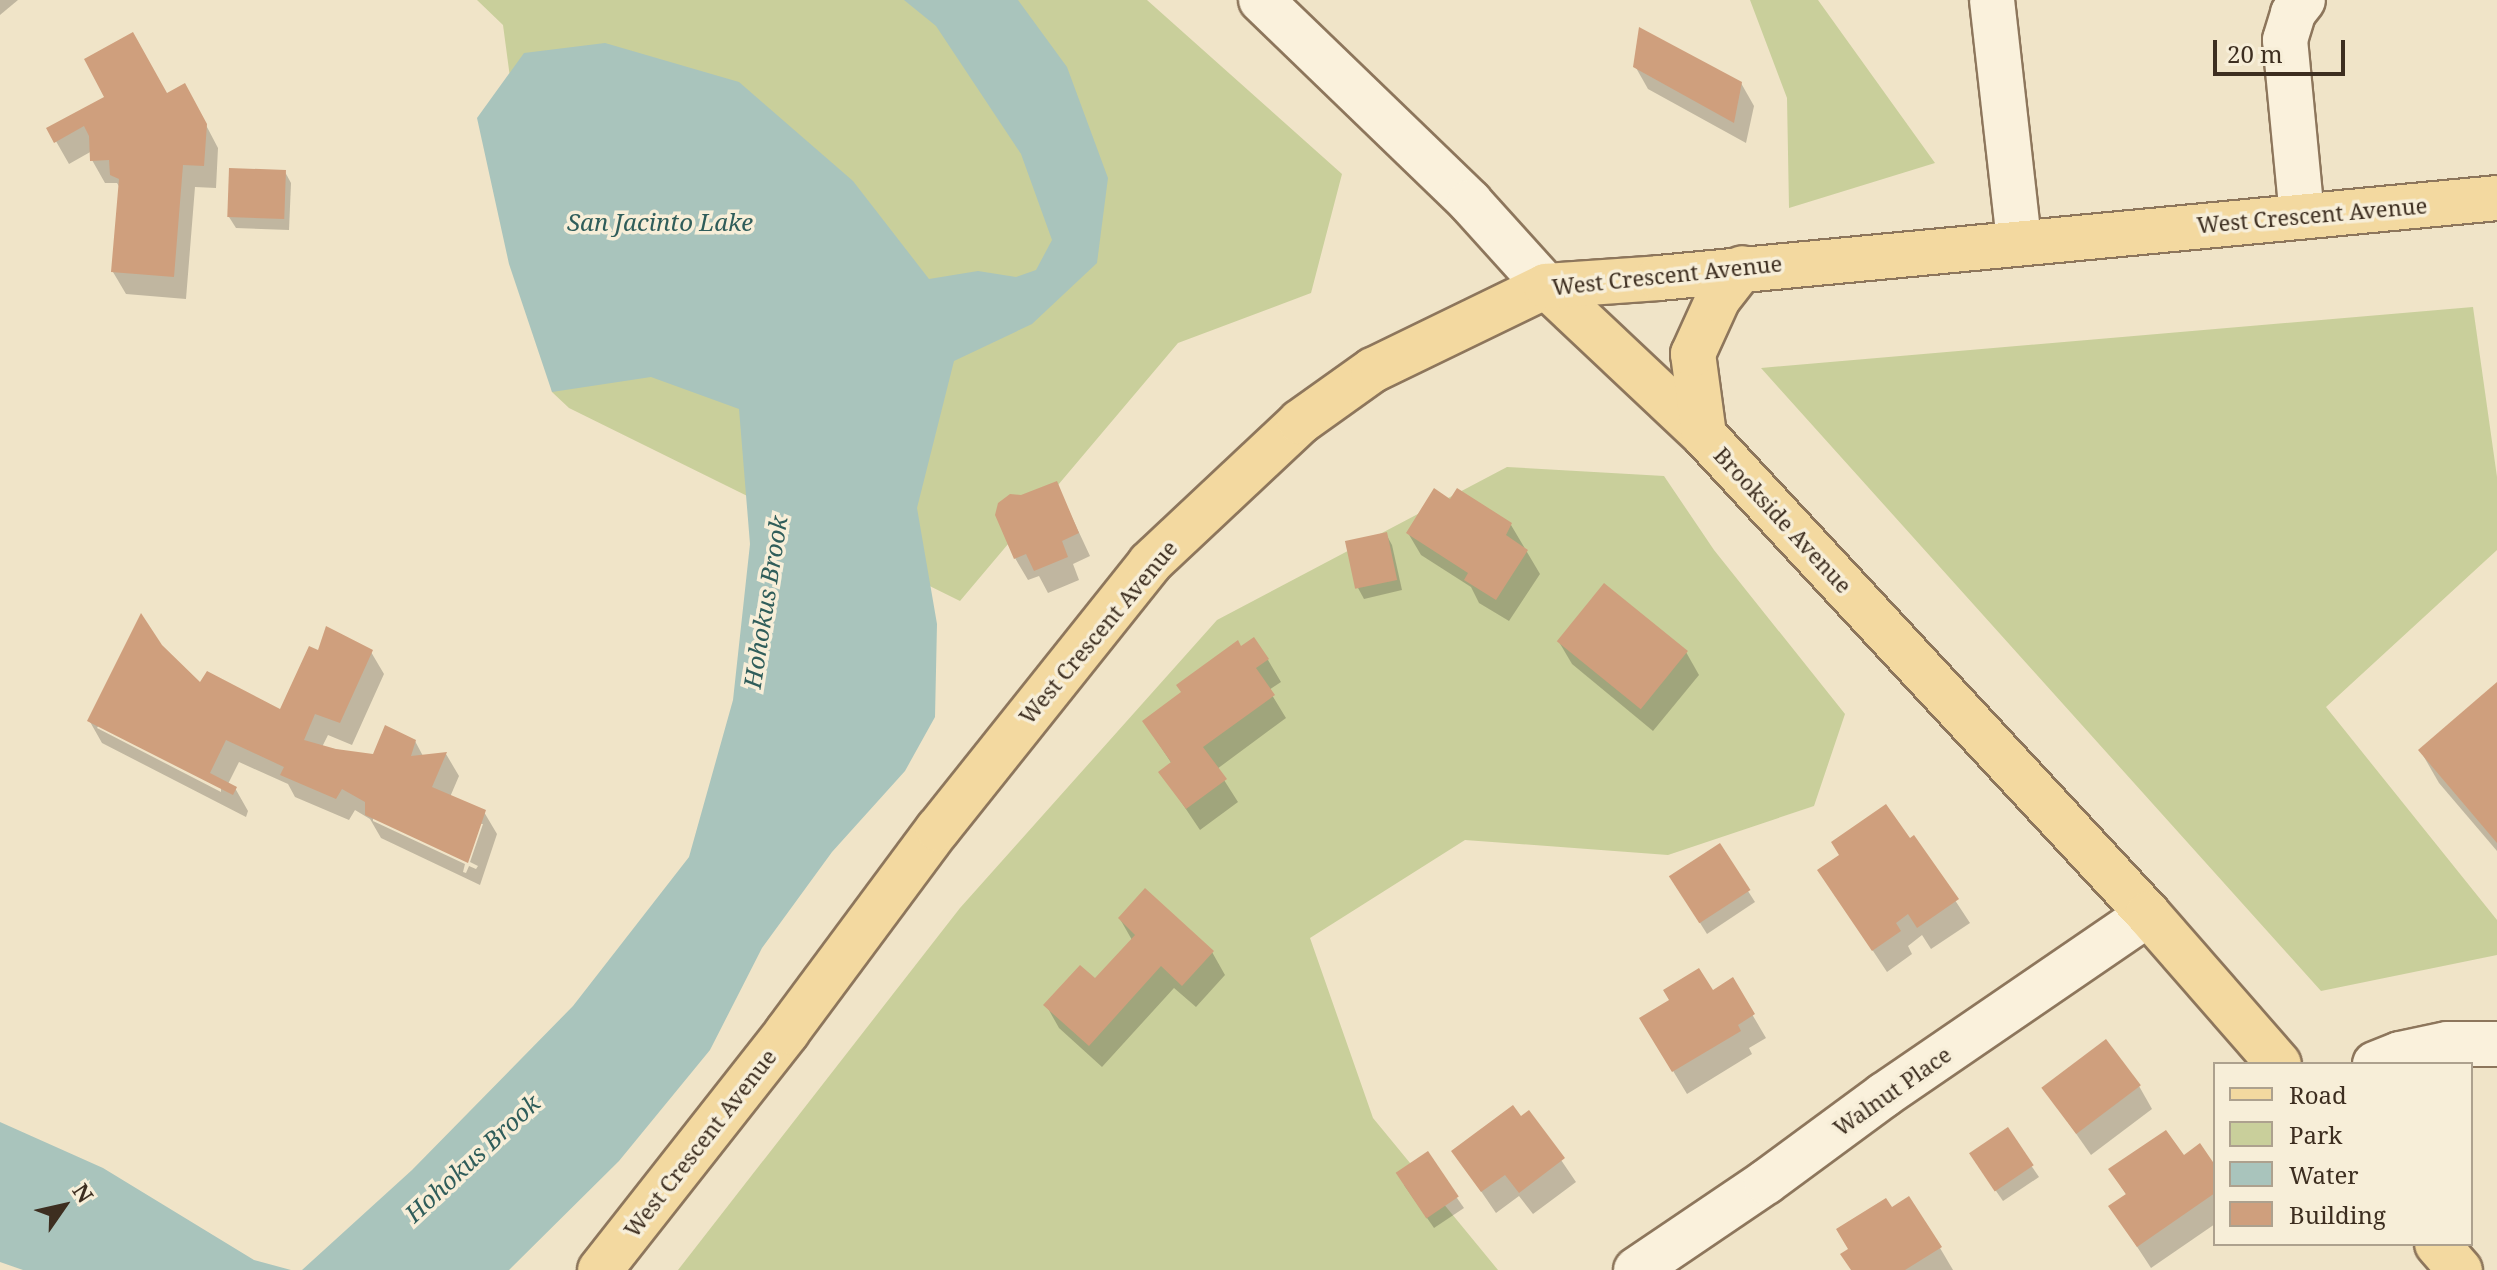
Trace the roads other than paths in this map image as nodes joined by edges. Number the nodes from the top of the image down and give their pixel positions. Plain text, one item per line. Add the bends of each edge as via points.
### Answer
1 (1261, 0) edge
2 (1992, 0) edge
3 (2303, 0) edge
4 (2497, 198) edge
5 (2302, 216) junction
6 (2019, 241) junction
7 (1742, 268) junction
8 (1546, 286) junction
9 (1704, 435) junction
10 (2148, 914) junction
11 (2497, 1044) edge
12 (2277, 1062) edge
13 (2380, 1062) edge
14 (2439, 1246) edge
15 (600, 1270) edge
16 (1636, 1270) edge
17 (2460, 1270) edge

1 - 8 street, Brookside Avenue via 1470,202
2 - 6 street
3 - 5 street via 2285,40
4 - 5 main road, West Crescent Avenue
5 - 6 main road, West Crescent Avenue
6 - 7 main road, West Crescent Avenue
7 - 8 main road, West Crescent Avenue
7 - 9 main road via 1718,299 1693,354
8 - 9 main road, Brookside Avenue
8 - 15 main road, West Crescent Avenue via 1373,370 1300,422 1150,563 938,829
9 - 10 main road, Brookside Avenue
10 - 12 main road, Brookside Avenue
10 - 16 street, Walnut Place
11 - 13 street via 2447,1044
14 - 17 main road

